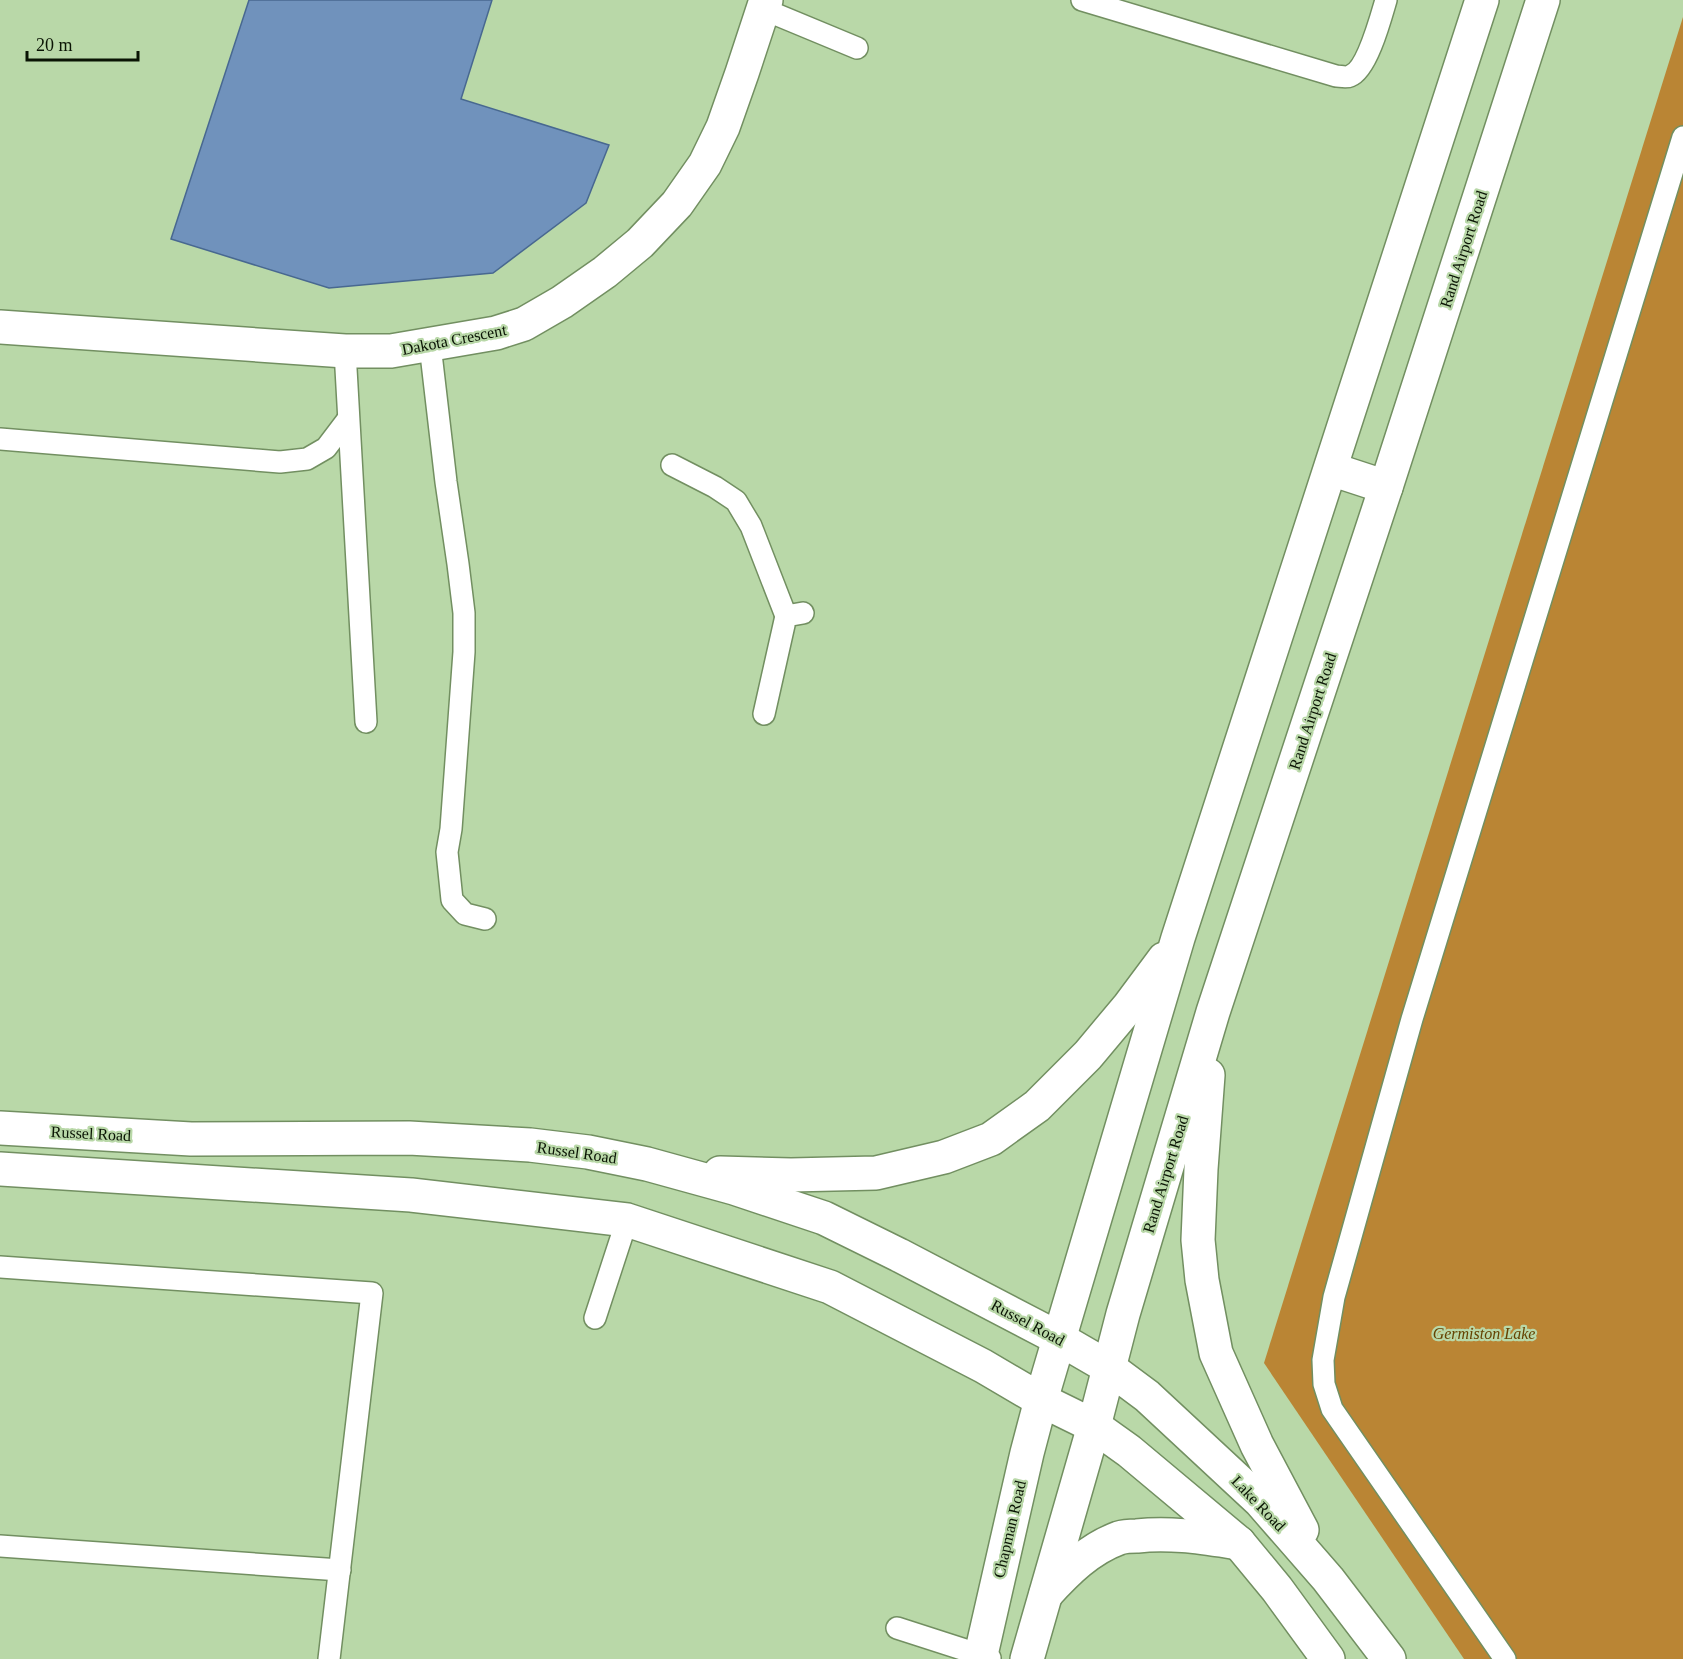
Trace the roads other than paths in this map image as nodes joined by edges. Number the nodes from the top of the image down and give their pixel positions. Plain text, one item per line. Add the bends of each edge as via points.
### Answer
1 (1082, 0) edge
2 (1386, 0) edge
3 (1482, 0) edge
4 (1543, 0) edge
5 (764, 5) edge
6 (856, 48) dead end
7 (1683, 137) edge
8 (0, 327) edge
9 (430, 345) junction
10 (345, 351) junction
11 (348, 419) junction
12 (0, 439) edge
13 (672, 465) dead end
14 (1331, 469) junction
15 (1386, 487) junction
16 (764, 714) dead end
17 (366, 722) dead end
18 (485, 919) dead end
19 (1178, 939) junction
20 (1213, 1011) junction
21 (0, 1128) edge
22 (0, 1168) edge
23 (680, 1173) junction
24 (627, 1220) junction
25 (0, 1267) edge
26 (595, 1318) dead end
27 (1058, 1338) junction
28 (1108, 1367) junction
29 (1041, 1400) junction
30 (1094, 1426) junction
31 (1239, 1543) junction
32 (0, 1546) edge
33 (340, 1570) junction
34 (1328, 1579) junction
35 (1046, 1594) junction
36 (897, 1628) dead end
37 (985, 1657) edge
38 (329, 1659) edge
39 (1027, 1659) edge
40 (1328, 1659) edge
41 (1389, 1659) edge
42 (1505, 1659) edge

1 - 2 lane via 1349,77 1366,57
3 - 14 street
4 - 15 street, Rand Airport Road
5 - 6 lane
5 - 9 street, Dakota Crescent via 727,116 705,164 677,204 640,243 605,272 524,324
7 - 42 lane via 1412,1019 1334,1296 1323,1360 1324,1384 1332,1409
8 - 10 street, Dakota Crescent
9 - 10 street, Dakota Crescent via 391,351
9 - 18 lane via 464,613 452,829 447,852 449,881 452,900 465,914
10 - 11 lane
11 - 12 lane via 326,448 307,459 280,462
11 - 17 lane
13 - 16 lane via 736,501 795,615
14 - 15 street
14 - 19 street
15 - 20 street, Rand Airport Road
19 - 23 street via 1088,1055 1037,1106 991,1139 944,1157 876,1173
19 - 27 street
20 - 28 street, Rand Airport Road
20 - 34 street via 1198,1240 1216,1353 1257,1445
21 - 23 street, Russel Road via 191,1139 409,1137 519,1144 588,1152
22 - 24 street via 411,1195
23 - 27 street, Russel Road via 824,1218
24 - 26 lane
24 - 29 street via 830,1287
25 - 33 lane via 372,1293
27 - 28 street, Russel Road
27 - 29 street
28 - 30 street, Rand Airport Road
28 - 34 street, Lake Road via 1147,1396 1260,1501
29 - 30 street
29 - 37 street, Chapman Road
30 - 31 street
30 - 35 street
31 - 35 street via 1185,1535 1121,1538 1081,1560
31 - 40 street
32 - 33 lane
33 - 38 lane
34 - 41 street, Lake Road
35 - 39 street
36 - 37 lane

